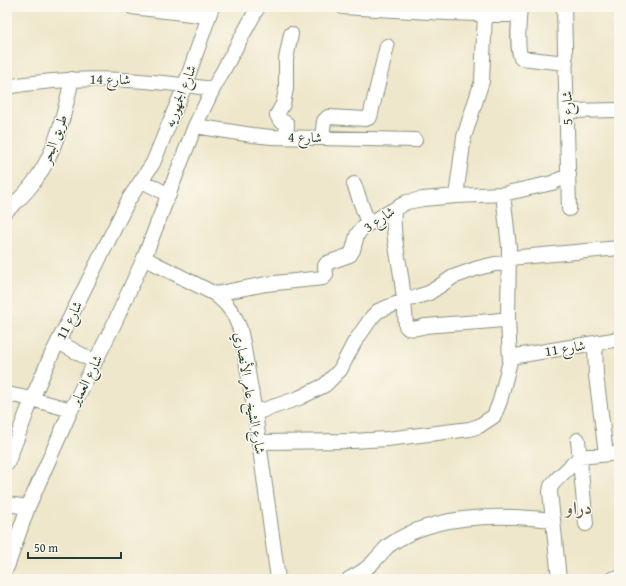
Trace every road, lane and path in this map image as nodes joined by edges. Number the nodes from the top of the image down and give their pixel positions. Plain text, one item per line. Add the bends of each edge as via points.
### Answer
1 (132, 7) edge
2 (258, 7) edge
3 (343, 7) edge
4 (564, 7) edge
5 (372, 8) edge
6 (520, 11) edge
7 (210, 12) edge
8 (485, 14) junction
9 (291, 34) dead end
10 (387, 46) dead end
11 (566, 63) junction
12 (72, 79) junction
13 (185, 85) junction
14 (7, 87) edge
15 (213, 90) junction
16 (619, 110) edge
17 (567, 111) junction
18 (195, 126) junction
19 (286, 137) junction
20 (322, 138) junction
21 (415, 140) dead end
22 (569, 175) junction
23 (142, 181) junction
24 (354, 184) dead end
25 (502, 194) junction
26 (169, 195) junction
27 (456, 196) junction
28 (570, 209) dead end
29 (7, 210) edge
30 (394, 210) junction
31 (368, 223) junction
32 (619, 248) edge
33 (144, 258) junction
34 (509, 260) junction
35 (215, 294) junction
36 (403, 301) junction
37 (508, 319) junction
38 (619, 339) edge
39 (58, 342) junction
40 (595, 343) junction
41 (510, 357) junction
42 (95, 362) junction
43 (7, 394) edge
44 (32, 399) junction
45 (71, 410) junction
46 (255, 413) junction
47 (578, 440) dead end
48 (260, 442) junction
49 (612, 454) edge
50 (580, 456) junction
51 (7, 464) edge
52 (7, 504) edge
53 (28, 507) junction
54 (553, 520) junction
55 (586, 524) dead end
56 (7, 567) edge
57 (619, 577) edge
58 (278, 579) edge
59 (349, 579) edge
60 (559, 579) edge
61 (612, 579) edge

1 - 7 street
2 - 15 street, شارع العماير
3 - 5 street
4 - 11 street, شارع 5
5 - 8 street
6 - 8 street
6 - 11 street via 520,58
7 - 13 street, شارع الجمهوريه
8 - 27 street via 482,81 464,137
9 - 19 street via 286,59 286,89 283,104 277,115 286,124
10 - 20 street via 370,117 328,117 324,121
11 - 17 street, شارع 5
12 - 13 street, شارع 14 via 128,79
12 - 14 street, شارع 14
12 - 29 street, طريق البحر via 55,145 38,177
13 - 15 street, شارع 14
13 - 23 street, شارع الجمهوريه via 154,163
15 - 18 street, شارع العماير
16 - 17 street
17 - 22 street, شارع 5
18 - 19 street, شارع 4 via 252,135
18 - 26 street, شارع العماير
19 - 20 street, شارع 4
20 - 21 street, شارع 4
22 - 25 street, شارع 3 via 552,183
22 - 28 street, شارع 5
23 - 26 street
23 - 39 street, شارع 11 via 129,199
24 - 31 street
25 - 27 street, شارع 3
25 - 34 street
26 - 33 street, شارع العماير
27 - 30 street, شارع 3 via 415,200
30 - 31 street, شارع 3
30 - 36 street via 394,232
31 - 35 street, شارع 3 via 360,231 350,254 327,263 326,275 323,278 266,284
32 - 34 street
33 - 35 street, شارع الشيخ عامر الأنصاري
33 - 42 street, شارع العماير
34 - 36 street via 466,272 429,293
34 - 37 street
35 - 46 street, شارع الشيخ عامر الأنصاري via 234,315 240,329
36 - 37 street via 406,326 411,329
36 - 46 street via 382,308 374,314 354,343 340,370 325,385 299,398
37 - 41 street
38 - 40 street, شارع 11
39 - 42 street
39 - 44 street, شارع 11
40 - 41 street, شارع 11
40 - 49 street via 596,375
41 - 48 street via 498,409 494,416 479,426 387,439
42 - 45 street, شارع العماير
43 - 44 street
44 - 45 street
44 - 51 street, شارع 11
45 - 53 street, شارع العماير
46 - 48 street, شارع الشيخ عامر الأنصاري
47 - 50 street
48 - 58 street, شارع الشيخ عامر الأنصاري
49 - 50 street
50 - 54 street via 551,486
50 - 55 street
52 - 53 street
53 - 56 street, شارع العماير
54 - 59 street via 526,517 465,518 433,524 389,546 370,566
54 - 60 street
57 - 61 street

